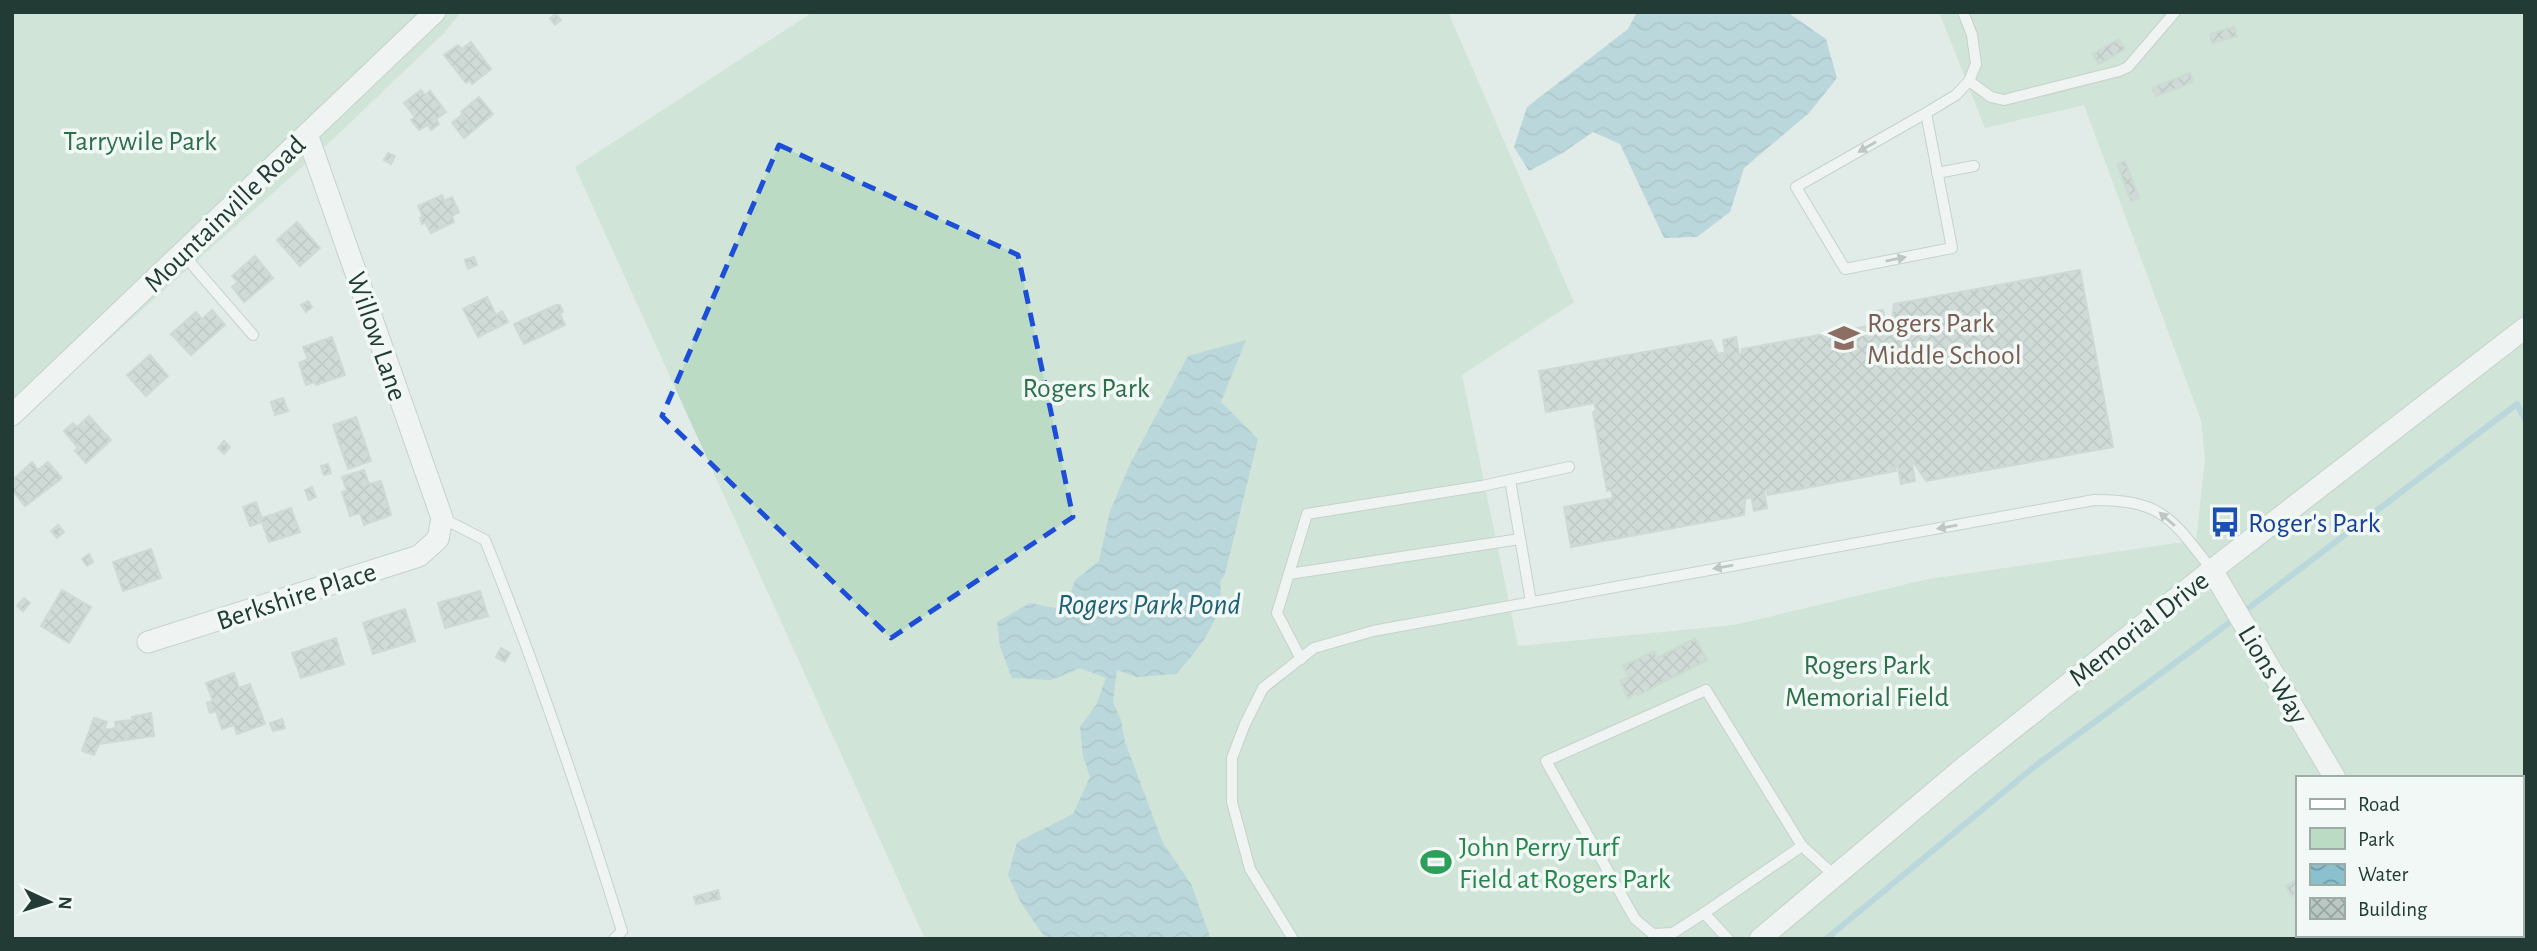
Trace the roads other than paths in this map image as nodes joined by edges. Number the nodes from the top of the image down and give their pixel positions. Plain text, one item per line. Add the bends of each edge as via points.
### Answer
1 (435, 12) edge
2 (1963, 12) edge
3 (2175, 12) edge
4 (1969, 81) junction
5 (1926, 113) junction
6 (307, 134) junction
7 (1974, 166) dead end
8 (1937, 173) junction
9 (182, 253) junction
10 (2525, 328) edge
11 (253, 335) dead end
12 (12, 415) edge
13 (1569, 467) dead end
14 (1510, 480) junction
15 (440, 528) junction
16 (1520, 539) junction
17 (2212, 570) junction
18 (1289, 574) junction
19 (1531, 603) junction
20 (148, 642) dead end
21 (1301, 659) junction
22 (2334, 776) edge
23 (1802, 846) junction
24 (1835, 876) junction
25 (1704, 913) junction
26 (614, 939) edge
27 (1293, 939) edge
28 (1728, 939) edge
29 (1760, 939) edge

1 - 6 street, Mountainville Road
2 - 4 lane via 1976,64
3 - 4 lane via 2128,67 2119,71 2004,100 1991,97
4 - 5 lane
5 - 8 lane
5 -> 8 lane via 1796,187 1845,268 1952,248
6 - 9 street, Mountainville Road
6 - 15 street, Willow Lane
7 - 8 lane
9 - 11 lane
9 - 12 street, Mountainville Road
10 - 17 street, Memorial Drive
13 - 14 lane
14 - 16 lane
14 - 18 lane via 1307,514
15 - 20 street, Berkshire Place via 418,556
15 - 26 lane via 485,540 593,836 622,930
16 - 18 lane
16 - 19 lane
17 -> 19 lane via 2182,532 2156,509 2124,500 2094,500
17 - 22 street, Lions Way
17 - 24 street, Memorial Drive
18 - 21 lane via 1277,613
19 - 21 lane via 1373,631 1314,648
21 - 27 lane via 1263,688 1232,758 1232,803 1250,869
23 - 24 lane
23 - 25 lane
23 - 25 lane via 1706,690 1546,761 1635,919 1653,934 1673,933
24 - 29 street, Memorial Drive
25 - 28 lane

